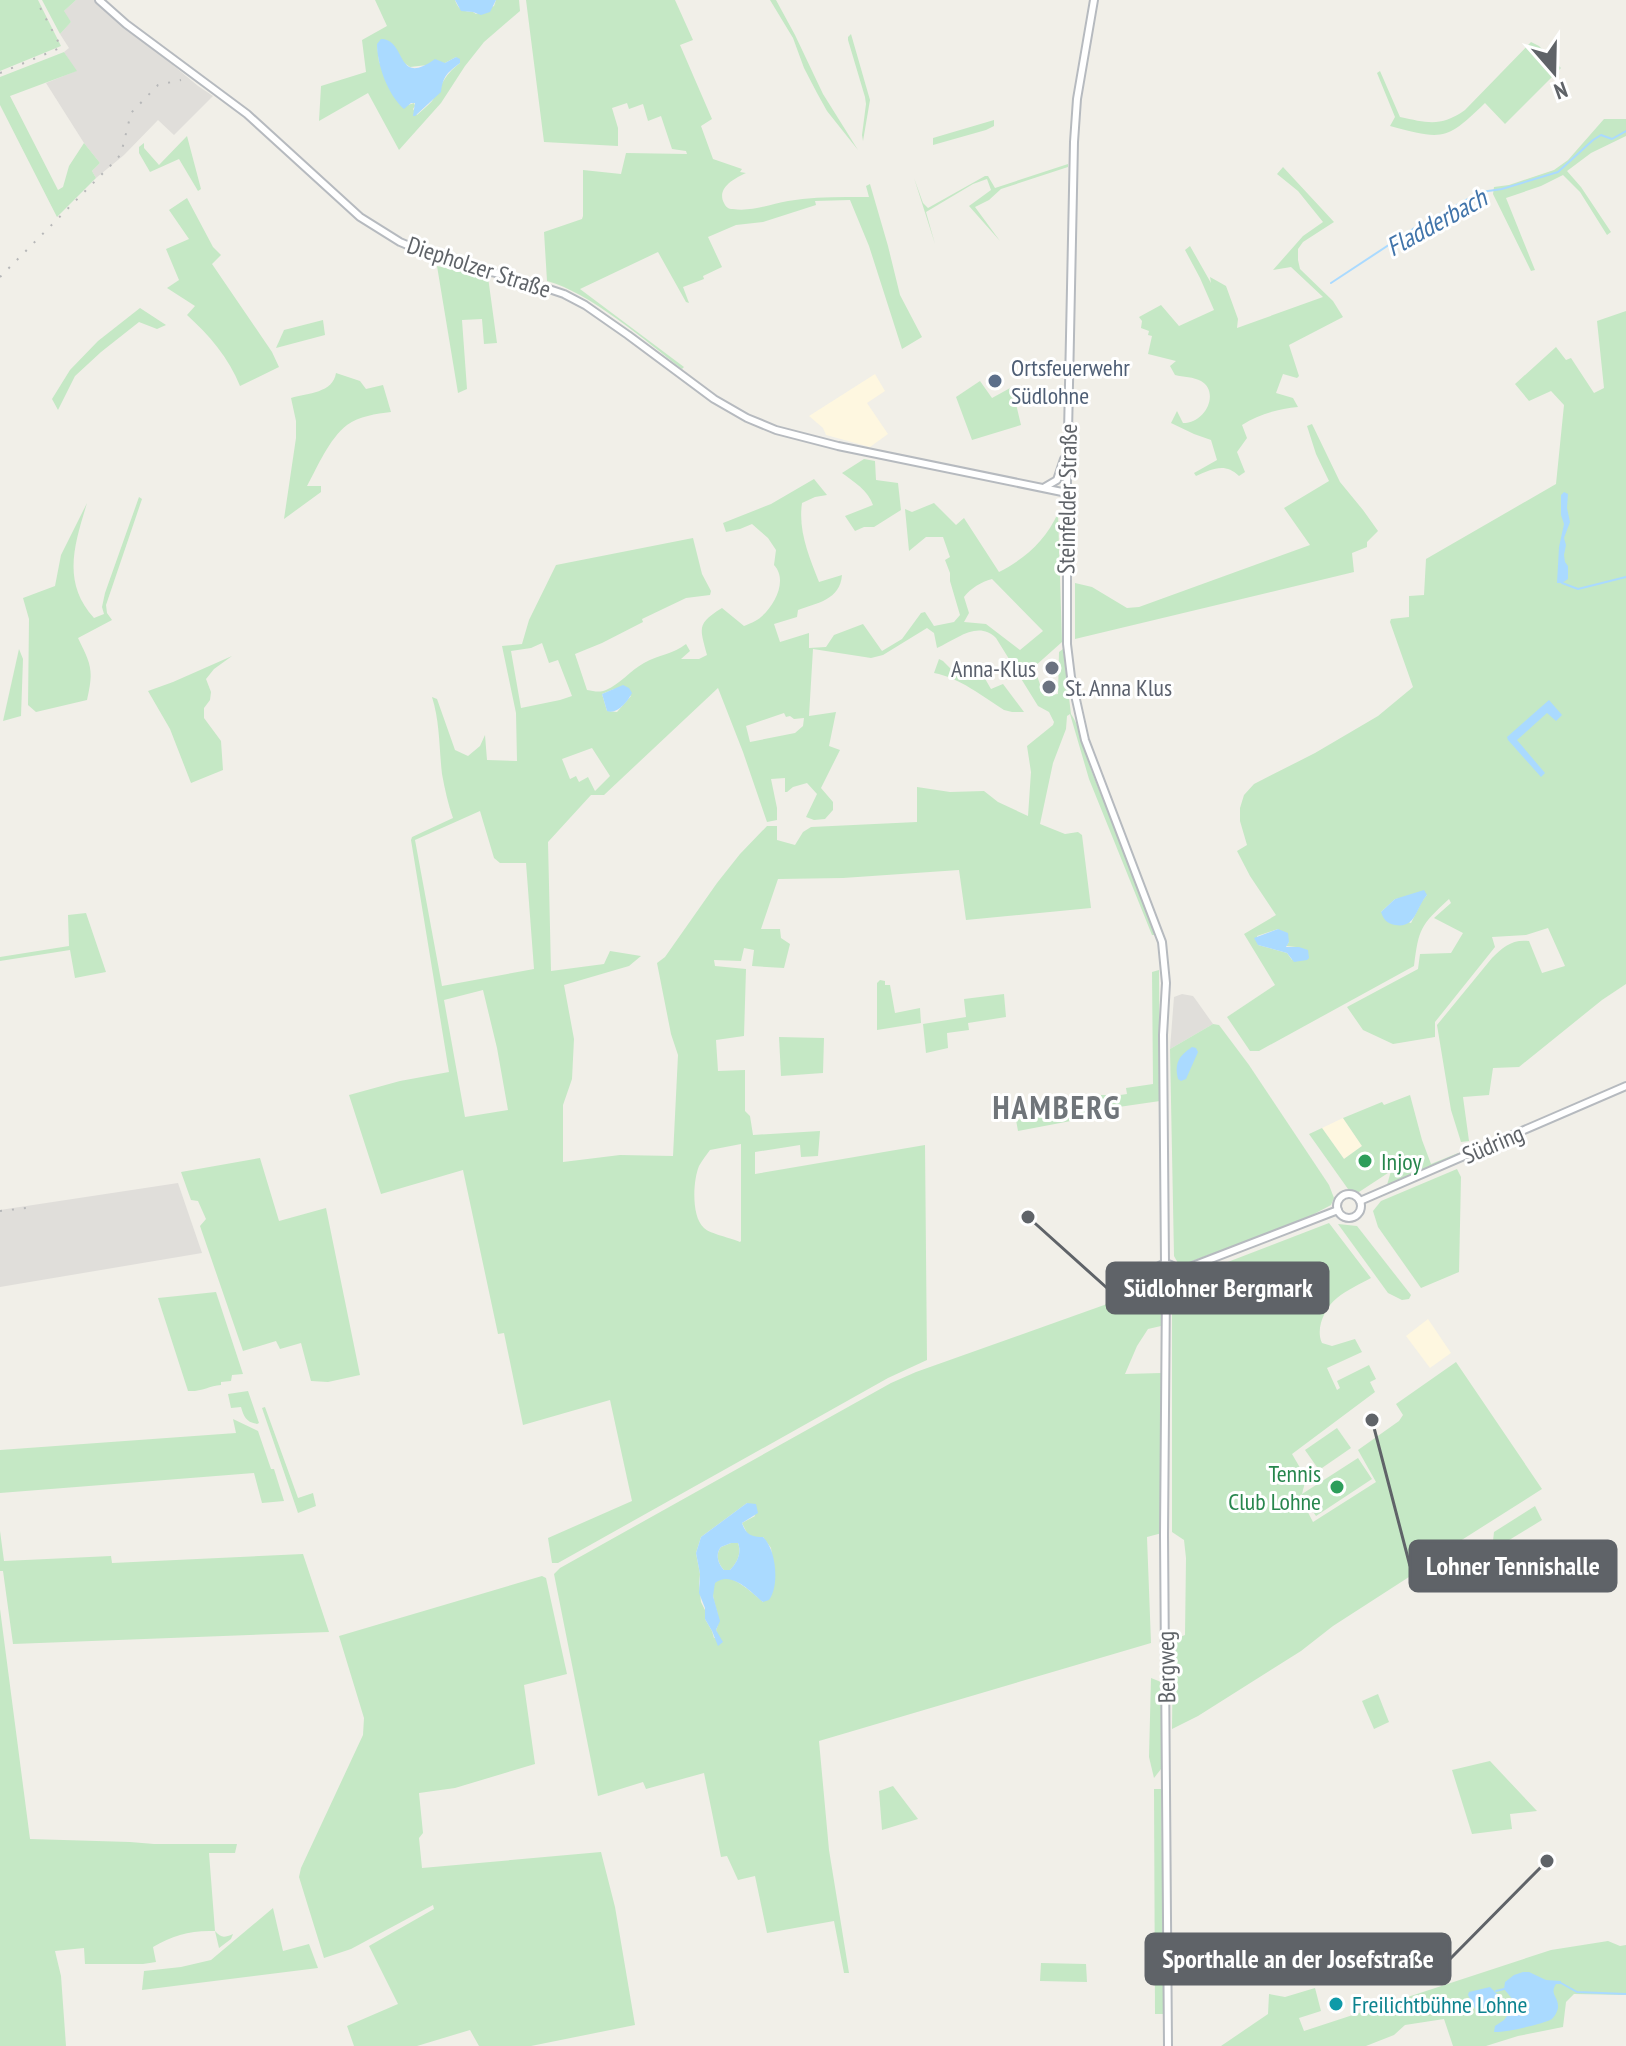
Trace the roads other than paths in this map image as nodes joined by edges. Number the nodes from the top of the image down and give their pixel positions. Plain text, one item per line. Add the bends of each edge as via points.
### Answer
1 (99, 0) edge
2 (1094, 0) edge
3 (1067, 453) junction
4 (1041, 488) junction
5 (1067, 493) junction
6 (1166, 983) joint
7 (1626, 1086) edge
8 (1360, 1201) junction
9 (1338, 1210) junction
10 (1165, 1264) junction
11 (1177, 1272) junction
12 (1166, 1287) junction
13 (1168, 2046) edge

1 - 4 main road, Diepholzer Straße via 247,114 360,217 400,242 448,262 564,294 714,399 776,430
2 - 3 main road, Steinfelder Straße via 1074,142
3 - 4 main road via 1057,480
3 - 5 main road, Steinfelder Straße
4 - 5 main road, Diepholzer Straße
5 - 6 main road, Steinfelder Straße via 1067,644 1076,707 1162,942
6 - 10 main road, Bergweg
7 - 8 main road, Südring
8 - 9 main road via 1346,1195
8 - 9 main road via 1354,1217
9 - 11 main road
10 - 11 main road
10 - 12 main road, Bergweg via 1154,1276
11 - 12 main road via 1175,1282
12 - 13 main road, Bergweg

